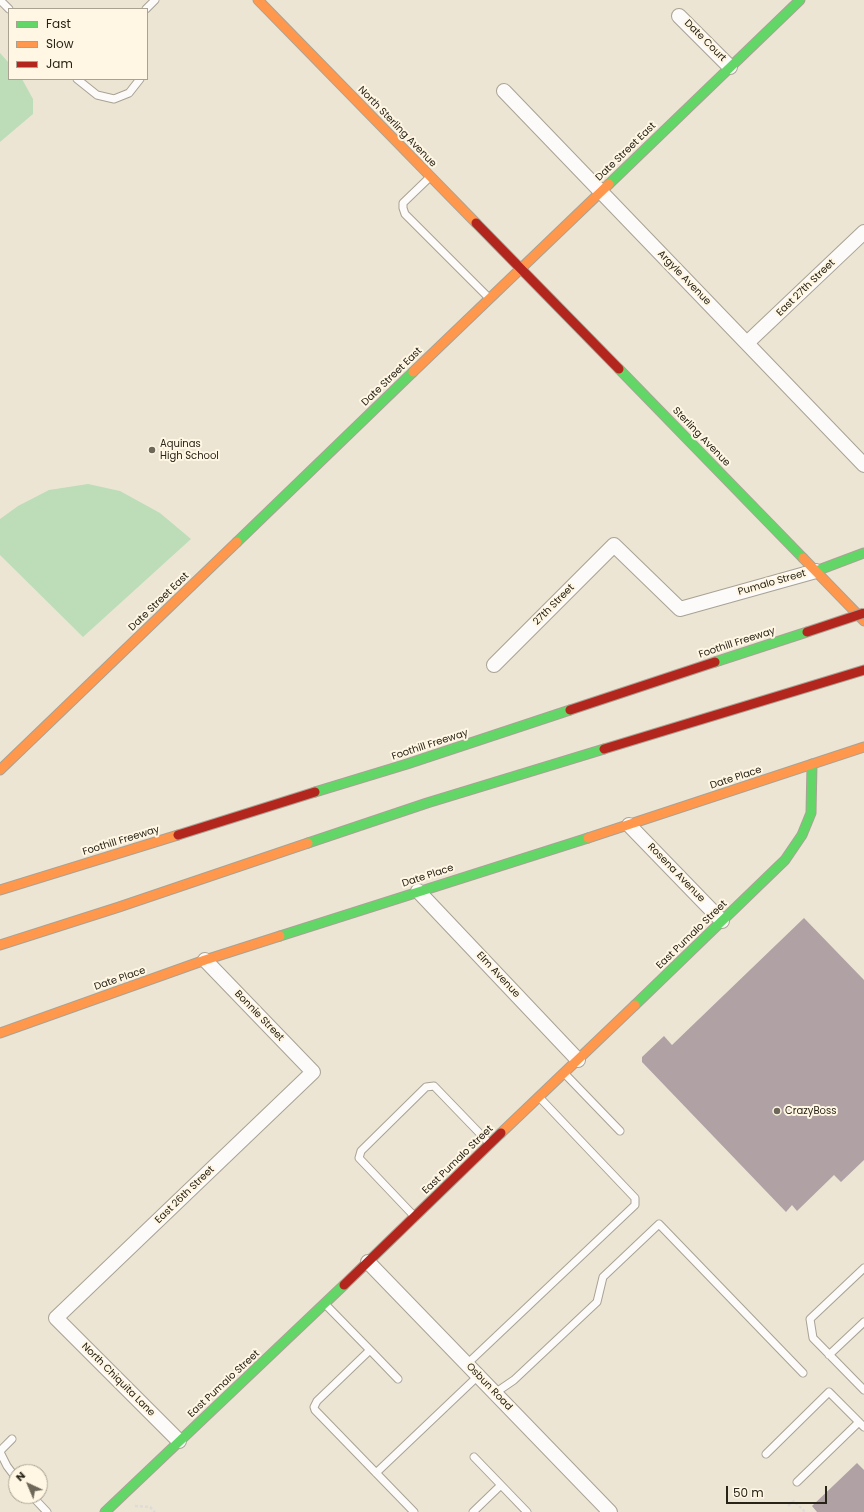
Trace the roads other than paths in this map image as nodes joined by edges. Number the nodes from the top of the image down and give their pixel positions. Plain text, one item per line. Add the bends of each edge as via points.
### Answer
1 (0, 0) edge
2 (155, 0) edge
3 (258, 0) edge
4 (800, 0) edge
5 (8, 8) edge
6 (147, 8) edge
7 (679, 16) dead end
8 (730, 67) junction
9 (78, 80) edge
10 (139, 80) edge
11 (504, 91) dead end
12 (430, 176) junction
13 (601, 191) junction
14 (864, 232) edge
15 (520, 269) junction
16 (489, 298) junction
17 (747, 344) junction
18 (864, 465) edge
19 (614, 545) joint
20 (864, 553) edge
21 (816, 571) junction
22 (864, 613) edge
23 (864, 621) edge
24 (494, 665) dead end
25 (864, 670) edge
26 (864, 747) edge
27 (812, 764) junction
28 (1, 767) edge
29 (629, 825) junction
30 (0, 890) edge
31 (418, 891) junction
32 (722, 922) junction
33 (0, 945) edge
34 (205, 960) junction
35 (0, 1033) edge
36 (578, 1060) junction
37 (313, 1072) joint
38 (564, 1073) junction
39 (539, 1097) junction
40 (620, 1131) dead end
41 (490, 1144) junction
42 (415, 1217) junction
43 (368, 1262) junction
44 (864, 1268) edge
45 (324, 1304) junction
46 (56, 1318) joint
47 (864, 1322) edge
48 (370, 1350) junction
49 (829, 1355) junction
50 (467, 1364) junction
51 (803, 1373) dead end
52 (478, 1376) junction
53 (398, 1379) dead end
54 (864, 1390) edge
55 (495, 1393) junction
56 (861, 1424) edge
57 (12, 1439) dead end
58 (179, 1441) junction
59 (766, 1454) dead end
60 (474, 1457) dead end
61 (8, 1467) edge
62 (376, 1473) junction
63 (797, 1482) dead end
64 (501, 1485) junction
65 (40, 1504) edge
66 (47, 1512) edge
67 (105, 1512) edge
68 (414, 1512) edge
69 (473, 1512) edge
70 (527, 1512) edge
71 (610, 1512) edge

1 - 5 lane
2 - 6 lane
3 - 12 main road, North Sterling Avenue
4 - 8 main road, Date Street East
7 - 8 street, Date Court
8 - 13 main road, Date Street East
9 - 10 lane via 96,95 114,99 129,93
11 - 13 street, Argyle Avenue
12 - 15 main road, North Sterling Avenue
12 - 16 lane via 403,202 405,214
13 - 15 main road, Date Street East
13 - 17 street, Argyle Avenue
14 - 17 street, East 27th Street
15 - 16 main road, Date Street East
15 - 21 main road, Sterling Avenue
16 - 28 main road, Date Street East
17 - 18 street, Argyle Avenue
19 - 21 street, Pumalo Street via 680,609
19 - 24 street, 27th Street
20 - 21 main road, Pumalo Street
21 - 23 main road, Sterling Avenue
22 - 30 main road, Foothill Freeway, bridge via 407,764
25 - 33 main road via 427,803 118,908
26 - 27 main road, Date Place
27 - 29 main road, Date Place
27 - 32 main road, East Pumalo Street via 811,813 802,835 785,860
29 - 31 main road, Date Place
29 - 32 street, Rosena Avenue
31 - 34 main road, Date Place
31 - 36 street, Elm Avenue
32 - 36 main road, East Pumalo Street
34 - 35 main road, Date Place
34 - 37 street, Bonnie Street
36 - 38 main road, East Pumalo Street
37 - 46 street, East 26th Street
38 - 39 main road, East Pumalo Street
38 - 40 lane
39 - 41 main road, East Pumalo Street
39 - 50 lane via 635,1198 635,1205
41 - 42 main road, East Pumalo Street
41 - 42 lane via 434,1086 426,1087 420,1092 361,1151 359,1158
42 - 43 main road, East Pumalo Street
43 - 45 main road, East Pumalo Street
43 - 50 street, Osbun Road
44 - 49 lane via 810,1319 813,1338
45 - 48 lane
45 - 58 main road, East Pumalo Street
46 - 58 street, North Chiquita Lane
47 - 49 lane
48 - 53 lane
48 - 62 lane via 317,1401 314,1407
49 - 54 lane
50 - 52 street, Osbun Road
51 - 55 lane via 659,1224 603,1277 597,1302 514,1380
52 - 55 street, Osbun Road
52 - 62 lane
55 - 71 street, Osbun Road
56 - 59 lane via 829,1392
56 - 63 lane
57 - 61 lane via 0,1452
58 - 67 main road, East Pumalo Street
60 - 64 lane
62 - 68 lane
64 - 69 lane
64 - 70 lane
65 - 66 lane

